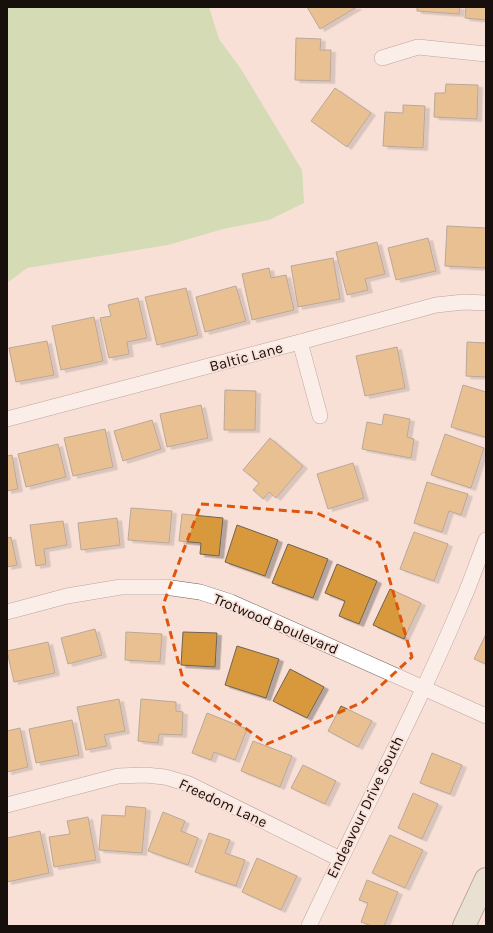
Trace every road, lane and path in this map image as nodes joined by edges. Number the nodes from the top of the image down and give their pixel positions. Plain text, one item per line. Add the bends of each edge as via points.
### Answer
1 (486, 54) edge
2 (382, 58) dead end
3 (486, 303) edge
4 (300, 342) junction
5 (320, 416) dead end
6 (7, 419) edge
7 (486, 540) edge
8 (7, 612) edge
9 (423, 689) junction
10 (486, 716) edge
11 (7, 805) edge
12 (340, 859) junction
13 (486, 879) edge
14 (309, 926) edge
15 (464, 926) edge

1 - 2 street via 418,47
3 - 4 street, Baltic Lane via 436,305
4 - 5 street
4 - 6 street, Baltic Lane
7 - 9 street, Endeavour Drive South via 463,602
8 - 9 street, Trotwood Boulevard via 67,596 121,587 165,587 200,592 231,602
9 - 10 street, Trotwood Boulevard
9 - 12 street, Endeavour Drive South
11 - 12 street, Freedom Lane via 118,776 165,777 188,784
12 - 14 street, Endeavour Drive South
13 - 15 main road

